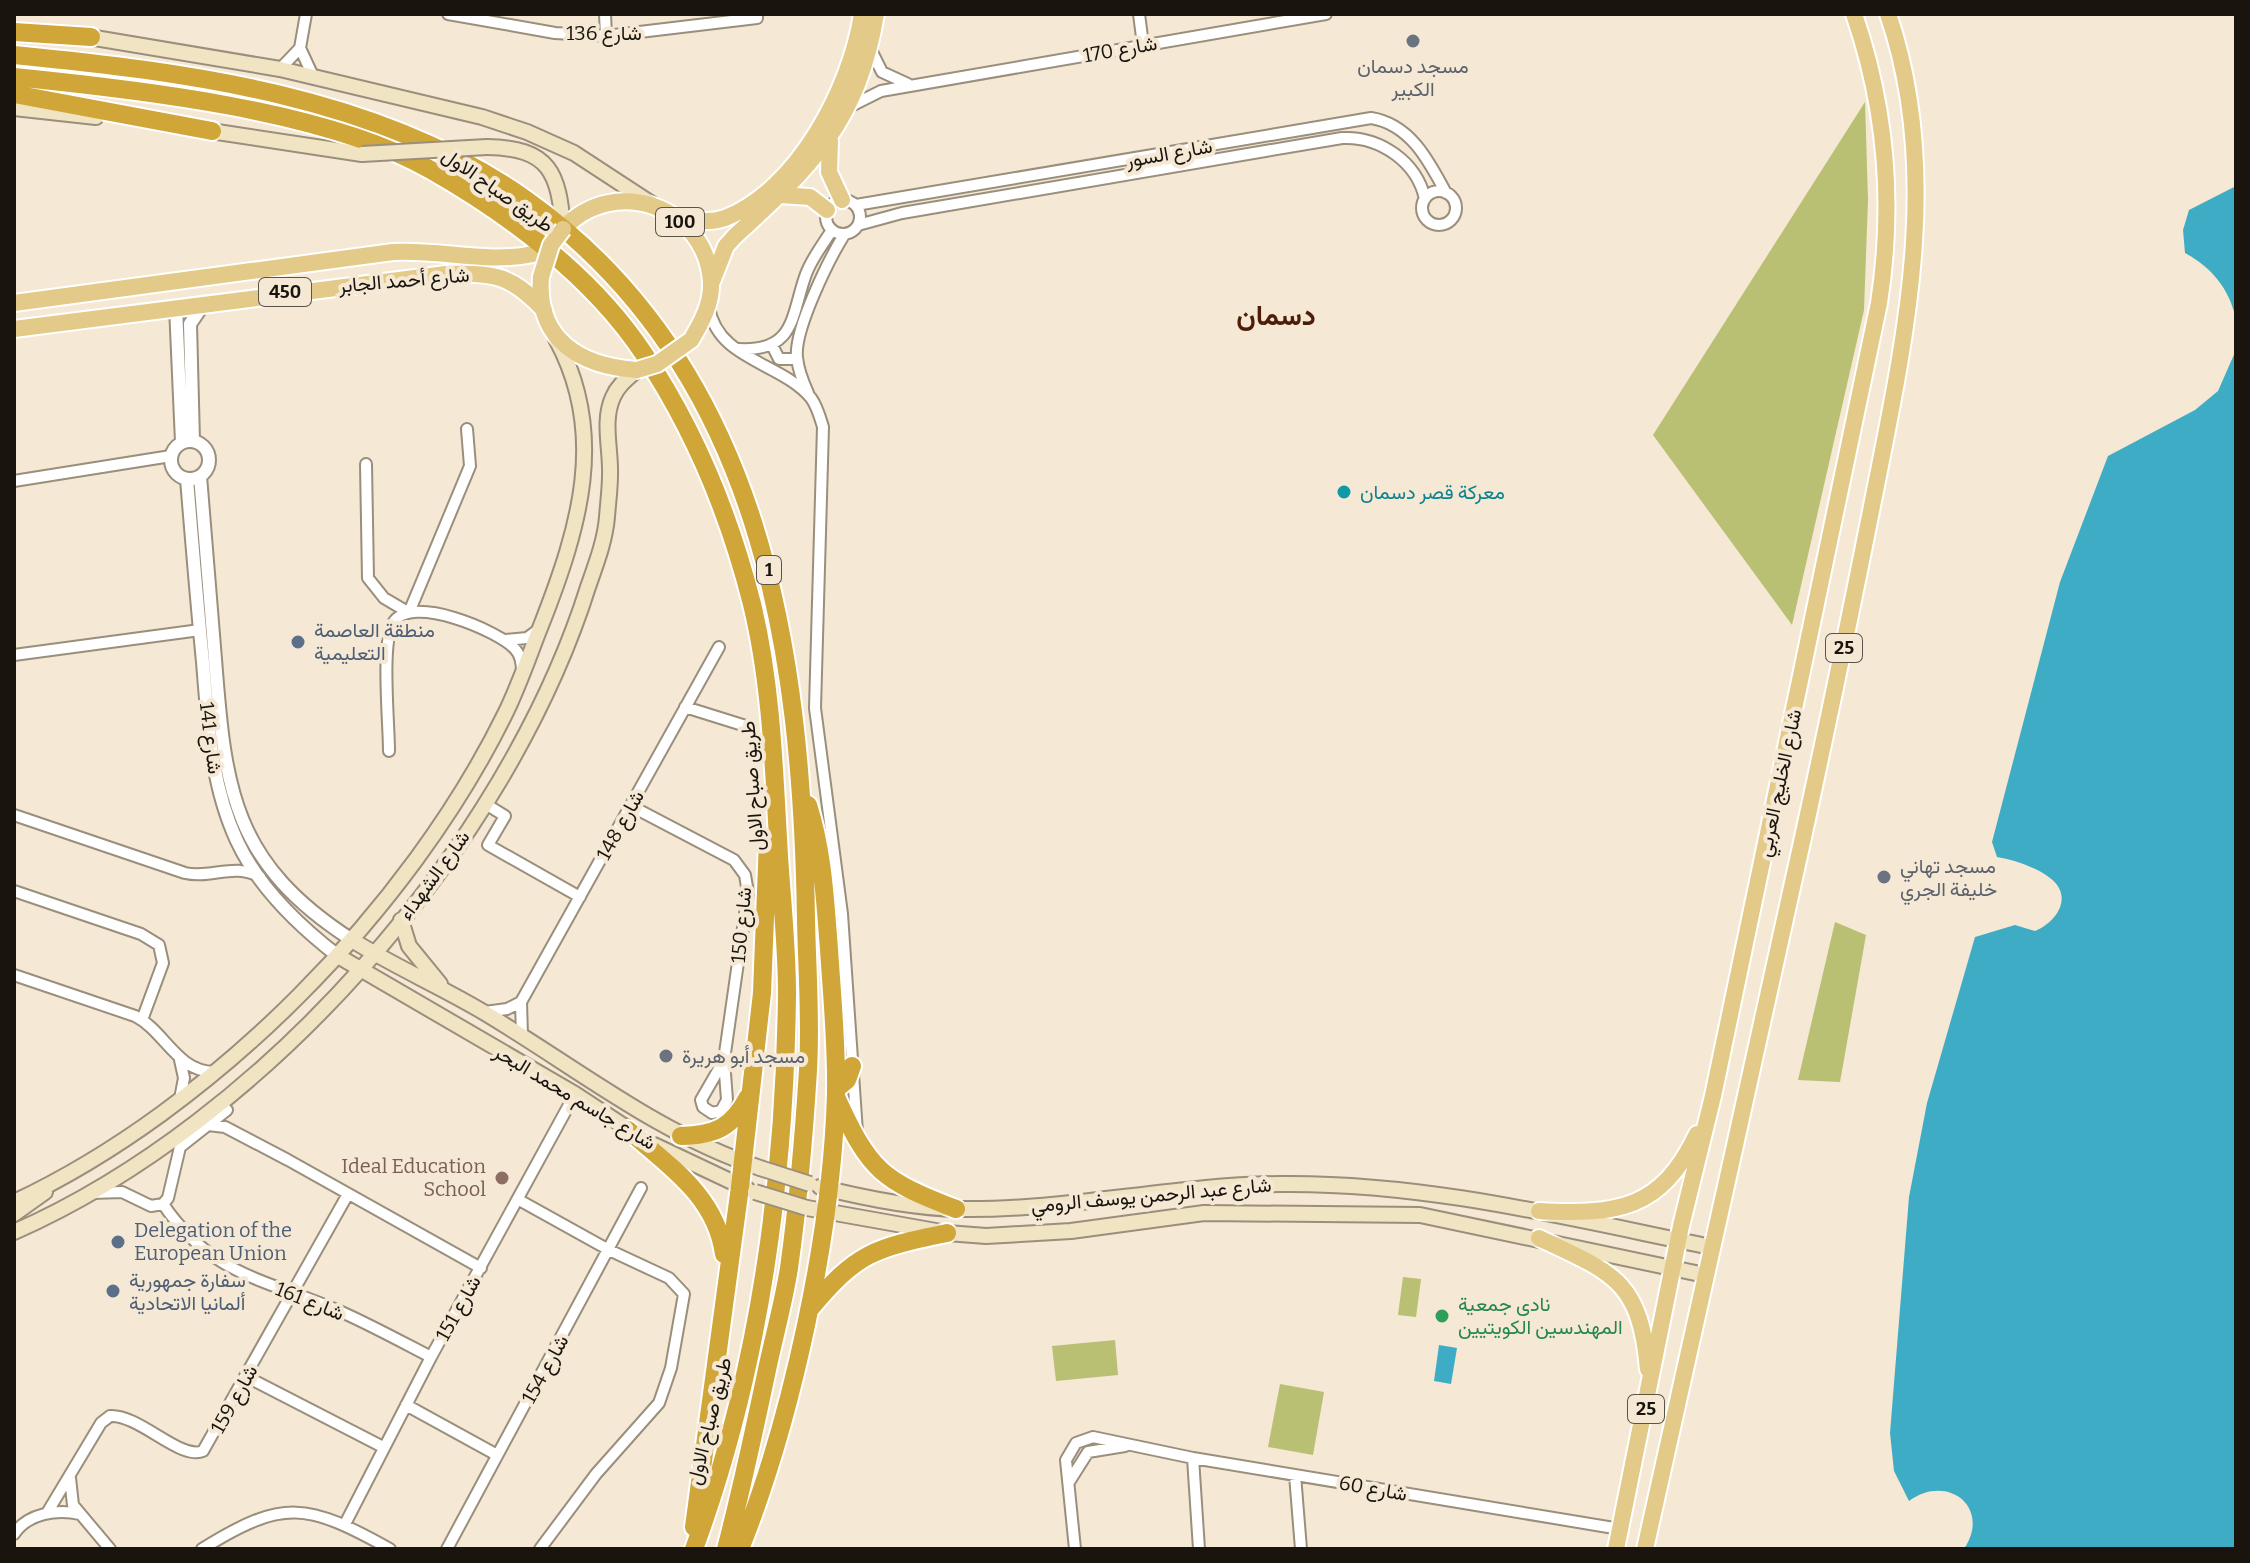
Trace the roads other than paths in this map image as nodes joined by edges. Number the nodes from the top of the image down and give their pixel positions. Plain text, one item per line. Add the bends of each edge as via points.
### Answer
1 (306, 14) edge
2 (448, 14) edge
3 (605, 14) edge
4 (757, 14) edge
5 (862, 14) edge
6 (876, 14) edge
7 (1139, 14) edge
8 (1854, 14) edge
9 (1888, 14) edge
10 (1319, 15) edge
11 (14, 22) edge
12 (14, 32) edge
13 (606, 36) junction
14 (91, 37) junction
15 (1143, 45) junction
16 (870, 46) junction
17 (300, 48) junction
18 (14, 55) edge
19 (280, 69) junction
20 (313, 76) junction
21 (14, 77) edge
22 (914, 85) junction
23 (14, 94) edge
24 (14, 108) edge
25 (847, 108) junction
26 (212, 131) junction
27 (830, 139) junction
28 (1446, 193) junction
29 (780, 195) junction
30 (1425, 199) junction
31 (849, 202) junction
32 (655, 207) junction
33 (827, 210) junction
34 (676, 217) junction
35 (858, 225) junction
36 (563, 229) junction
37 (832, 230) junction
38 (844, 235) junction
39 (551, 245) junction
40 (270, 269) junction
41 (711, 284) junction
42 (14, 303) edge
43 (709, 303) junction
44 (204, 304) junction
45 (176, 307) junction
46 (544, 310) junction
47 (14, 329) edge
48 (556, 339) junction
49 (772, 345) junction
50 (737, 349) junction
51 (797, 359) junction
52 (637, 370) junction
53 (809, 395) junction
54 (1860, 402) junction
55 (1891, 410) junction
56 (467, 429) dead end
57 (187, 442) junction
58 (171, 456) junction
59 (366, 464) dead end
60 (200, 476) junction
61 (187, 479) junction
62 (14, 481) edge
63 (408, 611) junction
64 (539, 628) junction
65 (200, 630) junction
66 (504, 640) junction
67 (719, 647) dead end
68 (14, 655) edge
69 (519, 685) junction
70 (685, 707) junction
71 (749, 727) dead end
72 (772, 735) junction
73 (389, 751) dead end
74 (799, 776) junction
75 (484, 803) junction
76 (631, 806) junction
77 (14, 815) edge
78 (237, 842) junction
79 (229, 870) junction
80 (261, 878) junction
81 (14, 891) edge
82 (580, 897) junction
83 (401, 920) junction
84 (352, 940) junction
85 (374, 954) junction
86 (338, 956) junction
87 (360, 969) junction
88 (14, 975) edge
89 (448, 993) junction
90 (521, 1002) junction
91 (483, 1012) junction
92 (142, 1020) junction
93 (258, 1035) junction
94 (523, 1037) junction
95 (273, 1057) junction
96 (179, 1058) junction
97 (724, 1060) junction
98 (852, 1066) junction
99 (214, 1072) junction
100 (751, 1091) junction
101 (836, 1092) junction
102 (232, 1094) junction
103 (575, 1094) junction
104 (1713, 1096) junction
105 (180, 1099) junction
106 (227, 1110) junction
107 (208, 1125) junction
108 (225, 1127) junction
109 (628, 1130) junction
110 (681, 1136) junction
111 (858, 1145) junction
112 (752, 1165) junction
113 (48, 1185) junction
114 (818, 1186) junction
115 (641, 1188) dead end
116 (748, 1189) junction
117 (88, 1193) junction
118 (348, 1194) junction
119 (14, 1199) edge
120 (519, 1200) junction
121 (163, 1204) junction
122 (956, 1209) junction
123 (816, 1210) junction
124 (1531, 1210) junction
125 (14, 1214) edge
126 (947, 1233) junction
127 (1517, 1233) junction
128 (14, 1234) edge
129 (1539, 1238) junction
130 (1678, 1240) junction
131 (1711, 1247) junction
132 (609, 1250) junction
133 (481, 1268) junction
134 (1673, 1268) junction
135 (727, 1269) junction
136 (1705, 1275) junction
137 (291, 1294) junction
138 (807, 1313) junction
139 (431, 1357) junction
140 (247, 1377) junction
141 (1650, 1392) junction
142 (406, 1405) junction
143 (383, 1447) junction
144 (497, 1455) junction
145 (1193, 1458) junction
146 (70, 1474) junction
147 (1295, 1475) junction
148 (47, 1513) junction
149 (80, 1514) junction
150 (345, 1524) junction
151 (1620, 1529) junction
152 (14, 1534) edge
153 (110, 1549) edge
154 (202, 1549) edge
155 (390, 1549) edge
156 (447, 1549) edge
157 (540, 1549) edge
158 (692, 1549) edge
159 (726, 1549) edge
160 (740, 1549) edge
161 (1075, 1549) edge
162 (1199, 1549) edge
163 (1301, 1549) edge
164 (1616, 1549) edge
165 (1645, 1549) edge

1 - 17 street
2 - 13 street, شارع 136 via 555,33
3 - 13 street
4 - 13 street, شارع 136
5 - 34 main road, 100 via 843,86 826,120 785,172 725,218
6 - 16 main road, 100
7 - 15 street
8 - 54 main road, شارع الخليج العربي / 25 via 1878,102 1887,215 1884,273
9 - 55 main road, شارع الخليج العربي / 25 via 1906,83 1916,195 1911,285
10 - 15 street, شارع 170
11 - 14 main road
12 - 14 highway
14 - 19 main road
15 - 22 street, شارع 170
16 - 22 street via 882,72
16 - 25 main road, 100
17 - 19 street
17 - 20 street
18 - 74 highway, طريق صباح الاول / 1 via 218,83 341,111 466,164 526,200 579,245 641,311 680,364 723,439 746,494 770,573
19 - 20 main road
20 - 32 main road via 527,132 574,153
21 - 72 highway, طريق صباح الاول / 1 via 214,105 367,142 453,183 557,259 641,349 698,451 752,605
22 - 25 street, شارع 170 via 874,93
23 - 26 highway
24 - 26 main road, طريق صباح الاول
25 - 27 main road, 100
26 - 36 main road, طريق صباح الاول, bridge via 362,154 518,149 550,169 561,193
27 - 29 main road, 100
27 - 31 main road via 829,172
28 - 30 street
28 - 30 street via 1456,210 1446,224 1425,218
28 - 31 street, شارع السور via 1425,156 1401,129 1371,118
29 - 33 main road via 810,197
29 - 41 main road, 100 via 726,246
30 - 35 street, شارع السور via 1419,178 1393,153 1350,138 902,213
31 - 33 street
31 - 35 street via 861,215
32 - 34 main road, 100
32 - 36 main road, 100 via 611,200 584,210
33 - 37 street
34 - 41 main road, 100 via 702,250
35 - 38 street
36 - 39 main road, 100, bridge
37 - 38 street
37 - 49 street via 809,266 790,328
38 - 51 street via 818,280
39 - 40 main road, شارع أحمد الجابر / 450 via 533,254 497,258 401,251
39 - 46 main road, 100, bridge via 541,277
40 - 42 main road, شارع أحمد الجابر / 450
40 - 45 main road via 240,281 181,289 175,294
41 - 43 main road, 100
43 - 50 street via 714,326
43 - 52 main road, 100, bridge via 691,340 657,364
44 - 45 main road, شارع أحمد الجابر / 450
44 - 46 main road, شارع أحمد الجابر / 450 via 393,278 484,273 510,279
44 - 57 street via 190,324
45 - 47 main road, شارع أحمد الجابر / 450
45 - 57 street
46 - 48 main road, 100
48 - 52 main road via 606,368
48 - 64 main road, شارع الشهداء via 575,372 581,401 582,480 572,539
49 - 50 street
49 - 51 street via 779,359
50 - 53 street
51 - 53 street
52 - 75 main road, شارع الشهداء via 621,384 609,412 606,522 587,593 547,690
53 - 98 street via 823,427 824,463 815,708 842,914
54 - 55 main road via 1877,394 1887,399
54 - 104 main road, شارع الخليج العربي / 25
55 - 131 main road, شارع الخليج العربي / 25 via 1835,693
56 - 63 street via 470,466
57 - 58 street
57 - 60 street via 204,447 209,459
58 - 61 street via 174,470
58 - 62 street
59 - 63 street via 368,578 384,598
60 - 61 street
60 - 84 street, شارع 141 via 221,731 232,797 257,851 285,888
61 - 65 street, شارع 141
63 - 66 street via 432,611
63 - 73 street via 394,622 388,640
64 - 66 street via 527,638
64 - 69 main road, شارع الشهداء
65 - 68 street
65 - 78 street, شارع 141 via 211,754
66 - 69 street via 520,656
67 - 70 street, شارع 148
69 - 84 main road, شارع الشهداء via 443,820
70 - 71 street
70 - 76 street, شارع 148
72 - 100 highway via 762,993
72 - 158 highway, طريق صباح الاول / 1 via 787,988 782,1139 755,1323 722,1472
74 - 101 highway via 823,866
74 - 159 highway, طريق صباح الاول / 1 via 807,1083 789,1270
75 - 82 street via 505,816 488,845
75 - 83 main road, شارع الشهداء
76 - 82 street, شارع 148
76 - 97 street, شارع 150 via 728,856 745,875 748,893
77 - 79 street via 185,873
78 - 79 street via 237,860
78 - 80 street, شارع 141
79 - 80 street
80 - 86 street, شارع 141
81 - 92 street via 159,945 163,963
82 - 90 street, شارع 148
83 - 85 main road, شارع الشهداء
83 - 89 main road via 409,946
84 - 85 main road, شارع جاسم محمد البحر
84 - 86 main road, شارع الشهداء
85 - 87 main road, شارع الشهداء
85 - 89 main road, شارع جاسم محمد البحر
86 - 87 main road, شارع جاسم محمد البحر
86 - 93 main road, شارع الشهداء
87 - 95 main road, شارع الشهداء
87 - 103 main road, شارع جاسم محمد البحر
88 - 92 street
89 - 91 main road, شارع جاسم محمد البحر
90 - 91 street
90 - 94 street
91 - 94 main road, شارع جاسم محمد البحر
92 - 96 street
93 - 95 main road via 273,1037 278,1047
93 - 99 main road, شارع الشهداء
94 - 110 main road, شارع جاسم محمد البحر
95 - 102 main road, شارع الشهداء
96 - 99 street via 195,1069
96 - 105 street via 184,1078
97 - 97 street, شارع 150 via 701,1100 712,1113 727,1105
98 - 101 highway
98 - 111 street
99 - 105 main road, شارع الشهداء
100 - 110 highway via 730,1125 705,1135
100 - 112 highway
101 - 111 highway
101 - 114 highway
102 - 106 street
102 - 117 main road, شارع الشهداء
103 - 109 main road, شارع جاسم محمد البحر
103 - 120 street, شارع 151
104 - 124 main road via 1685,1158 1650,1197 1604,1211
104 - 130 main road, شارع الخليج العربي / 25
105 - 113 main road, شارع الشهداء
106 - 107 street
106 - 108 street
107 - 108 street
107 - 121 street via 180,1147
108 - 118 street
109 - 116 main road, شارع جاسم محمد البحر
109 - 135 highway via 709,1206
110 - 112 main road, شارع جاسم محمد البحر
111 - 122 highway via 901,1187
112 - 114 main road, شارع جاسم محمد البحر, bridge
112 - 116 highway
113 - 119 main road
113 - 125 main road via 33,1204
114 - 122 main road, شارع عبد الرحمن يوسف الرومي
114 - 123 highway
115 - 132 street, شارع 154
116 - 123 main road, شارع جاسم محمد البحر, bridge
116 - 135 highway
117 - 121 street via 122,1192 151,1206
117 - 128 main road, شارع الشهداء
118 - 133 street
118 - 137 street, شارع 159
120 - 132 street
120 - 133 street, شارع 151
121 - 137 street, شارع 161 via 201,1251
122 - 124 main road, شارع عبد الرحمن يوسف الرومي via 1283,1183 1414,1189
123 - 126 main road, شارع عبد الرحمن يوسف الرومي
123 - 138 highway
124 - 127 main road via 1533,1225
124 - 130 main road, شارع عبد الرحمن يوسف الرومي
126 - 127 main road, شارع عبد الرحمن يوسف الرومي via 1071,1231 1204,1213 1338,1212 1420,1215
126 - 138 highway via 869,1252 837,1277
127 - 129 main road, شارع عبد الرحمن يوسف الرومي
129 - 134 main road, شارع عبد الرحمن يوسف الرومي
129 - 141 main road via 1606,1270 1622,1284 1643,1328
130 - 131 main road, شارع عبد الرحمن يوسف الرومي
130 - 134 main road, شارع الخليج العربي / 25
131 - 136 main road, شارع الخليج العربي / 25
132 - 144 street, شارع 154
132 - 157 street via 669,1278 684,1294 671,1368 651,1414 596,1474
133 - 139 street, شارع 151
134 - 136 main road, شارع عبد الرحمن يوسف الرومي
134 - 141 main road, شارع الخليج العربي / 25
135 - 158 highway
136 - 165 main road, شارع الخليج العربي / 25
137 - 139 street, شارع 161
137 - 140 street, شارع 159
138 - 160 highway via 769,1467
139 - 142 street, شارع 151
140 - 143 street
140 - 146 street, شارع 159 via 202,1452 190,1452 135,1422 110,1416
141 - 151 main road, شارع الخليج العربي / 25
142 - 143 street, شارع 151
142 - 144 street
143 - 150 street, شارع 151
144 - 156 street, شارع 154
145 - 147 street, شارع 60
145 - 161 street, شارع 60 via 1099,1437 1076,1443 1066,1460
145 - 162 street
146 - 148 street, شارع 159
146 - 149 street via 69,1498
147 - 151 street, شارع 60
147 - 163 street
148 - 149 street
148 - 152 street, شارع 159 via 28,1520
149 - 153 street
150 - 154 street via 310,1513 279,1513 241,1526
150 - 155 street
151 - 164 main road, شارع الخليج العربي / 25

